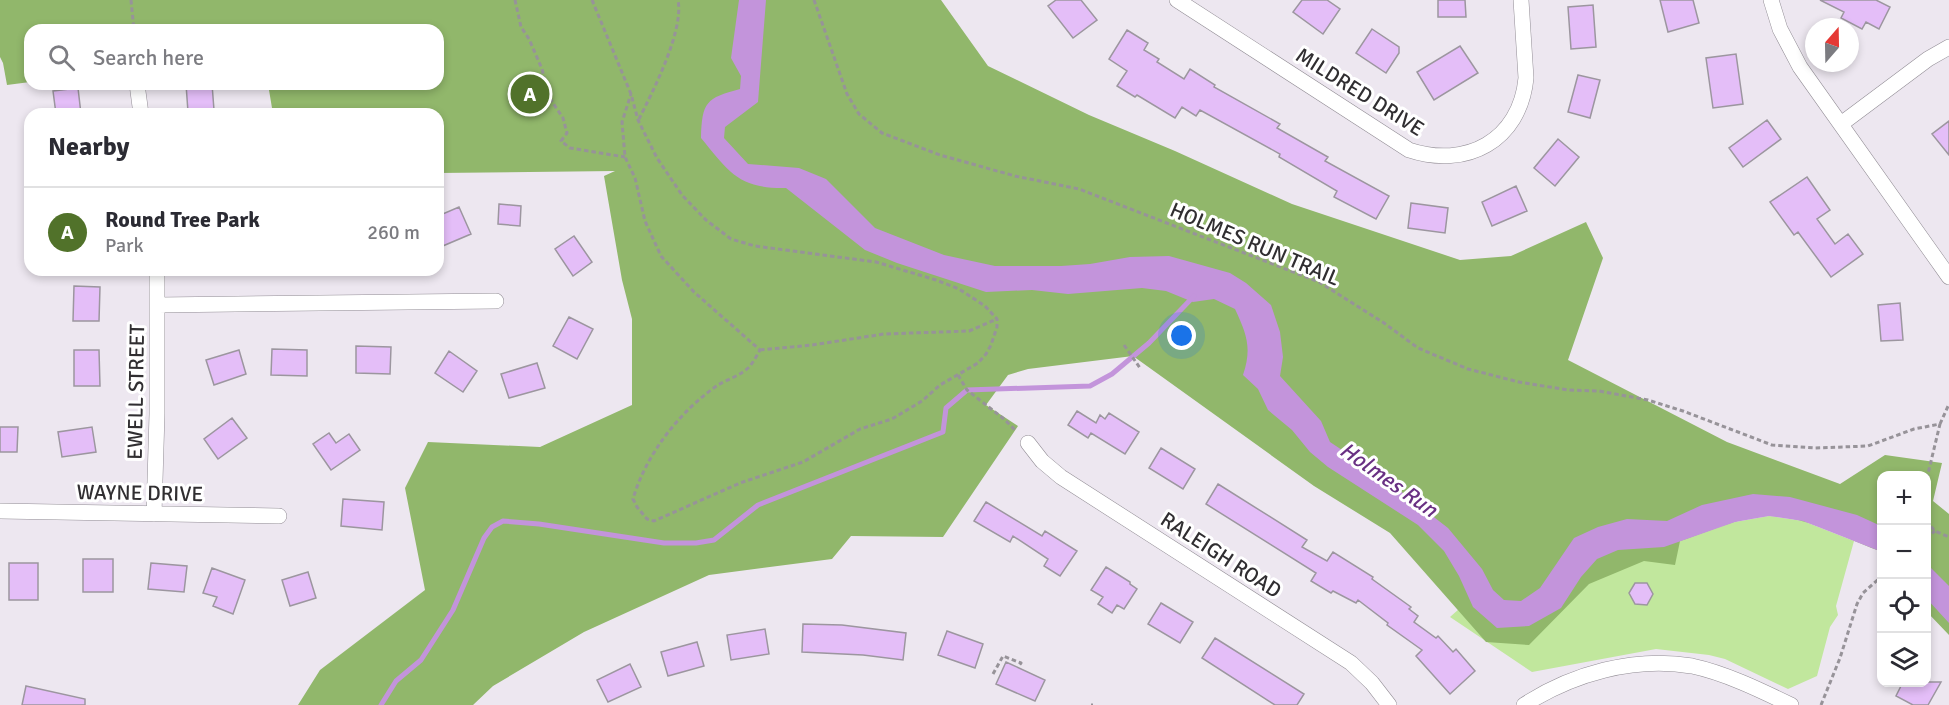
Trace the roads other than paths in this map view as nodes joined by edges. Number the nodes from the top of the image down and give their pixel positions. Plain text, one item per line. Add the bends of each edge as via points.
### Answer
1 (1177, 0) edge
2 (1521, 0) edge
3 (1771, 0) edge
4 (1949, 47) edge
5 (138, 90) edge
6 (140, 108) edge
7 (1841, 124) junction
8 (157, 276) edge
9 (1949, 277) edge
10 (496, 301) dead end
11 (158, 305) junction
12 (1028, 443) road end
13 (0, 511) edge
14 (154, 514) junction
15 (279, 516) dead end
16 (1389, 705) edge
17 (1524, 705) edge
18 (1791, 705) edge

1 - 2 street, MILDRED DRIVE via 1409,150 1427,156 1454,157 1491,143 1518,112 1526,78
3 - 7 street via 1790,50
4 - 7 street
5 - 6 street
7 - 9 street
8 - 11 street, EWELL STREET
10 - 11 street
11 - 14 street, EWELL STREET
12 - 16 street, RALEIGH ROAD via 1061,477 1352,663
13 - 14 street, WAYNE DRIVE
14 - 15 street, WAYNE DRIVE
17 - 18 street via 1597,672 1631,664 1661,663 1717,673

